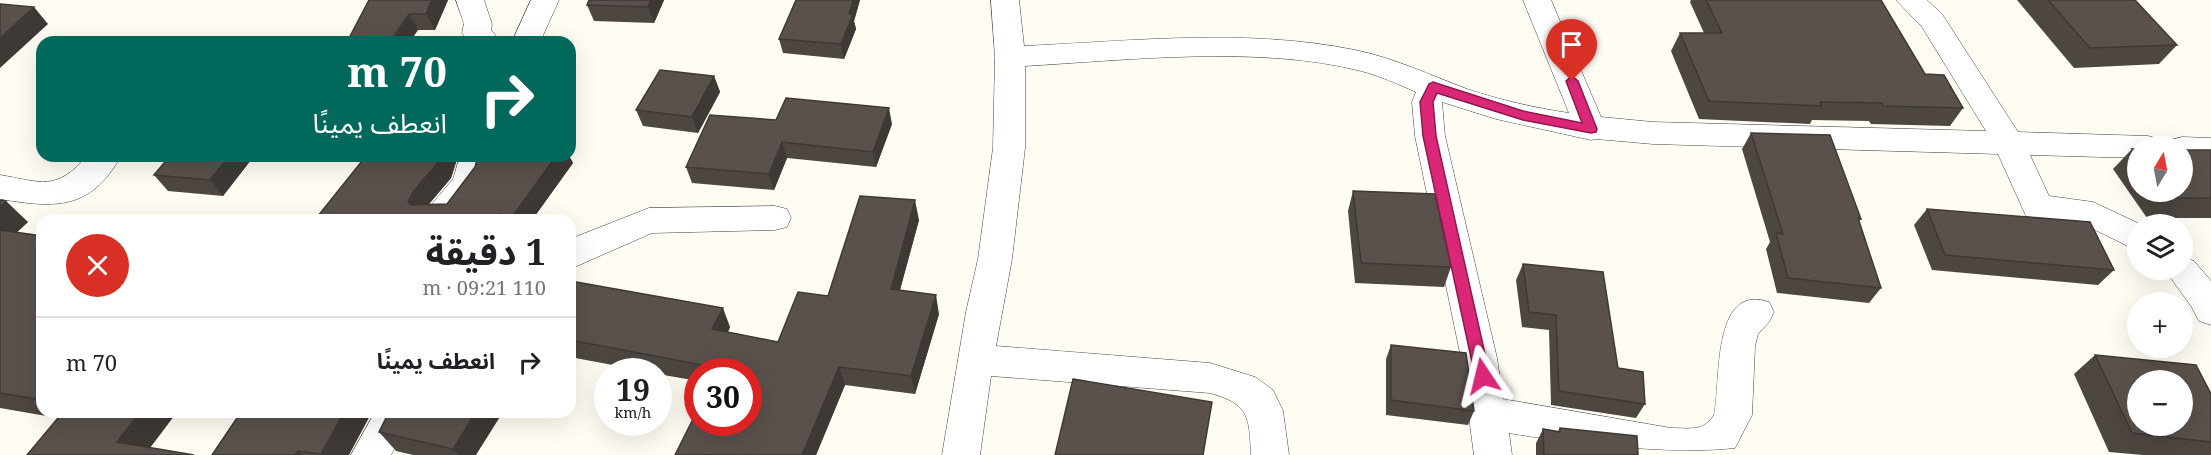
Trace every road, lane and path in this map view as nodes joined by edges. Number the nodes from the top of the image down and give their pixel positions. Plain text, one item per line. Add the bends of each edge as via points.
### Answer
1 (470, 0) edge
2 (545, 0) edge
3 (1005, 0) edge
4 (1537, 0) edge
5 (1910, 0) edge
6 (480, 36) edge
7 (529, 36) edge
8 (1010, 57) junction
9 (1433, 87) junction
10 (1591, 129) junction
11 (2008, 142) junction
12 (2127, 146) edge
13 (2193, 148) edge
14 (2211, 149) edge
15 (100, 162) edge
16 (474, 162) edge
17 (0, 187) edge
18 (443, 214) edge
19 (775, 218) dead end
20 (2127, 232) edge
21 (576, 251) edge
22 (2190, 280) edge
23 (2211, 311) edge
24 (1757, 312) dead end
25 (977, 360) junction
26 (1489, 413) junction
27 (392, 418) edge
28 (370, 455) edge
29 (961, 455) edge
30 (1270, 455) edge
31 (1493, 455) edge

1 - 6 street
2 - 7 street
3 - 8 street
4 - 10 street
5 - 11 street via 1932,21
8 - 9 street via 1196,49 1292,51 1371,62
8 - 25 street via 1009,148
9 - 10 street via 1523,116
9 - 26 street via 1426,102 1430,136
10 - 11 street
11 - 12 street
11 - 20 street via 2038,207 2093,214
13 - 14 street
15 - 17 street via 77,187 63,194
16 - 18 street via 468,183
19 - 21 street via 649,221
22 - 23 street
24 - 26 street via 1746,320 1740,333 1733,415 1722,436 1699,444 1671,445
25 - 29 street
25 - 30 street via 1210,378 1240,385 1257,398 1268,417
26 - 31 street
27 - 28 street

